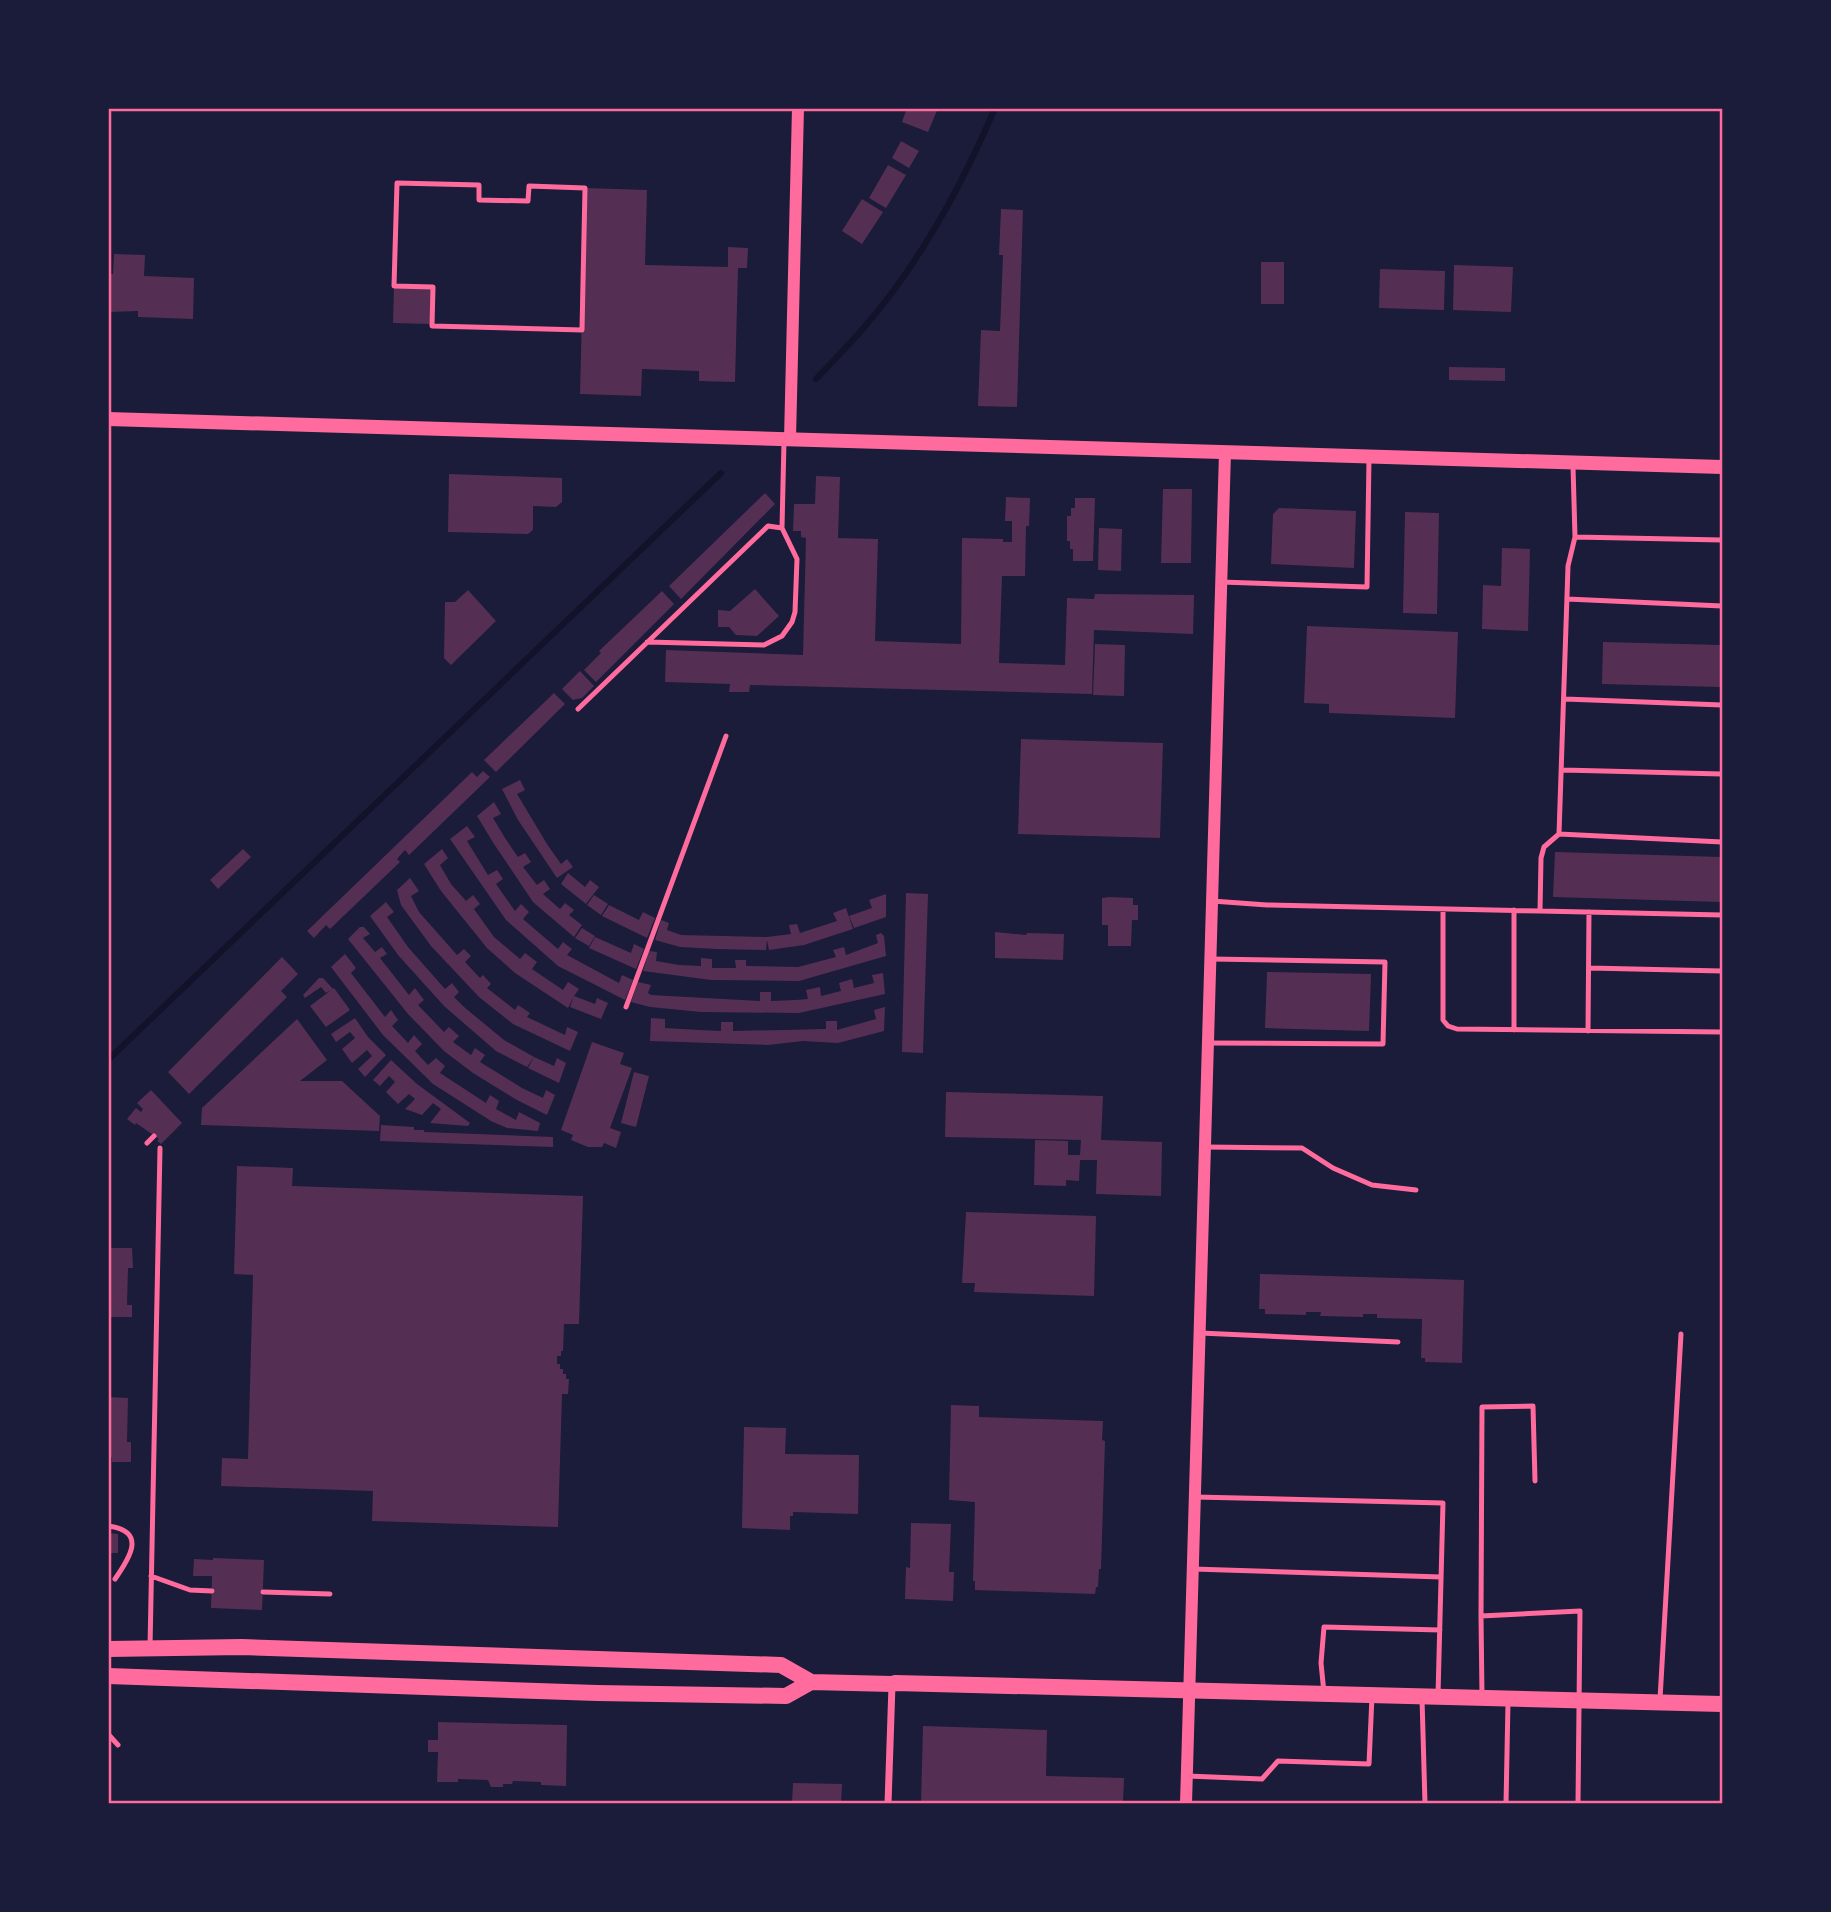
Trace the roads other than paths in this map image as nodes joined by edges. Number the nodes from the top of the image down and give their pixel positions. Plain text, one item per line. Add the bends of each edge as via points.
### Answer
1 (798, 108) edge
2 (582, 330) joint
3 (108, 419) edge
4 (787, 439) junction
5 (1225, 452) junction
6 (1369, 456) junction
7 (1573, 463) junction
8 (1723, 467) edge
9 (782, 528) junction
10 (1575, 537) junction
11 (1723, 540) edge
12 (1221, 582) junction
13 (1567, 599) junction
14 (1723, 606) edge
15 (647, 642) junction
16 (1565, 699) junction
17 (1723, 705) edge
18 (578, 709) dead end
19 (726, 736) dead end
20 (1563, 770) junction
21 (1723, 774) edge
22 (1559, 834) junction
23 (1723, 842) edge
24 (1212, 901) junction
25 (1443, 909) junction
26 (1514, 910) junction
27 (1540, 911) junction
28 (1589, 912) junction
29 (1723, 915) edge
30 (1210, 959) junction
31 (1589, 968) junction
32 (1723, 971) edge
33 (626, 1007) dead end
34 (1514, 1030) junction
35 (1588, 1031) junction
36 (1723, 1032) edge
37 (1208, 1043) junction
38 (154, 1136) dead end
39 (147, 1143) dead end
40 (1205, 1147) junction
41 (160, 1148) dead end
42 (1416, 1190) dead end
43 (1200, 1333) junction
44 (1681, 1334) dead end
45 (1398, 1342) dead end
46 (1535, 1481) dead end
47 (1195, 1497) junction
48 (108, 1526) edge
49 (1193, 1569) junction
50 (151, 1576) junction
51 (1441, 1577) junction
52 (115, 1578) dead end
53 (212, 1591) dead end
54 (263, 1592) dead end
55 (330, 1594) dead end
56 (1481, 1616) junction
57 (1440, 1630) junction
58 (108, 1649) edge
59 (150, 1650) junction
60 (108, 1676) edge
61 (811, 1682) junction
62 (894, 1684) junction
63 (1188, 1692) junction
64 (1324, 1694) junction
65 (1372, 1695) junction
66 (1430, 1695) junction
67 (1482, 1696) junction
68 (1508, 1697) junction
69 (1580, 1700) junction
70 (1660, 1702) junction
71 (1723, 1704) edge
72 (108, 1734) edge
73 (118, 1745) dead end
74 (1187, 1776) junction
75 (888, 1804) edge
76 (1186, 1804) edge
77 (1425, 1804) edge
78 (1506, 1804) edge
79 (1578, 1804) edge

1 - 4 street
2 - 2 lane via 432,326 433,287 394,286 397,183 479,185 479,200 528,201 529,186 585,188
3 - 4 main road
4 - 5 main road
4 - 9 lane
5 - 6 main road
5 - 12 street
6 - 7 main road
6 - 12 lane via 1367,587
7 - 8 main road
7 - 10 lane
9 - 15 lane via 768,526
9 - 15 lane via 797,559 795,612 782,636 764,645
10 - 11 lane
10 - 13 lane
12 - 24 street
13 - 14 lane
13 - 16 lane
15 - 18 lane
16 - 17 lane
16 - 20 lane
19 - 33 lane
20 - 21 lane
20 - 22 lane
22 - 23 lane
22 - 27 lane via 1544,847 1541,858
24 - 25 lane
24 - 30 street
25 - 26 lane
25 - 34 lane via 1443,1020 1457,1029
26 - 27 lane
26 - 34 lane
27 - 28 lane
28 - 29 lane
28 - 31 lane
30 - 37 street
30 - 37 lane via 1385,962 1383,1044
31 - 32 lane
31 - 35 lane
34 - 35 lane
35 - 36 lane
37 - 40 street
38 - 39 lane
40 - 42 lane via 1302,1148 1372,1185
40 - 43 street
41 - 50 lane
43 - 45 lane
43 - 47 street
44 - 70 lane
46 - 56 lane via 1533,1406 1482,1407
47 - 49 street
47 - 51 lane via 1443,1503
48 - 52 lane via 121,1529 132,1542 131,1558
49 - 51 lane
49 - 63 street
50 - 53 lane via 190,1590
50 - 59 lane
51 - 57 lane
54 - 55 lane
56 - 67 lane
56 - 69 lane via 1580,1611
57 - 64 lane via 1324,1627
57 - 66 lane
58 - 59 main road
59 - 61 main road via 242,1647 781,1665
60 - 61 main road via 786,1696
61 - 62 main road
62 - 63 main road
62 - 75 street
63 - 64 main road
63 - 74 street
64 - 65 main road
65 - 66 main road
65 - 74 lane via 1369,1765 1278,1760 1262,1779
66 - 67 main road
66 - 77 lane
67 - 68 main road
68 - 69 main road
68 - 78 lane
69 - 70 main road
69 - 79 lane
70 - 71 main road
72 - 73 lane
74 - 76 street

